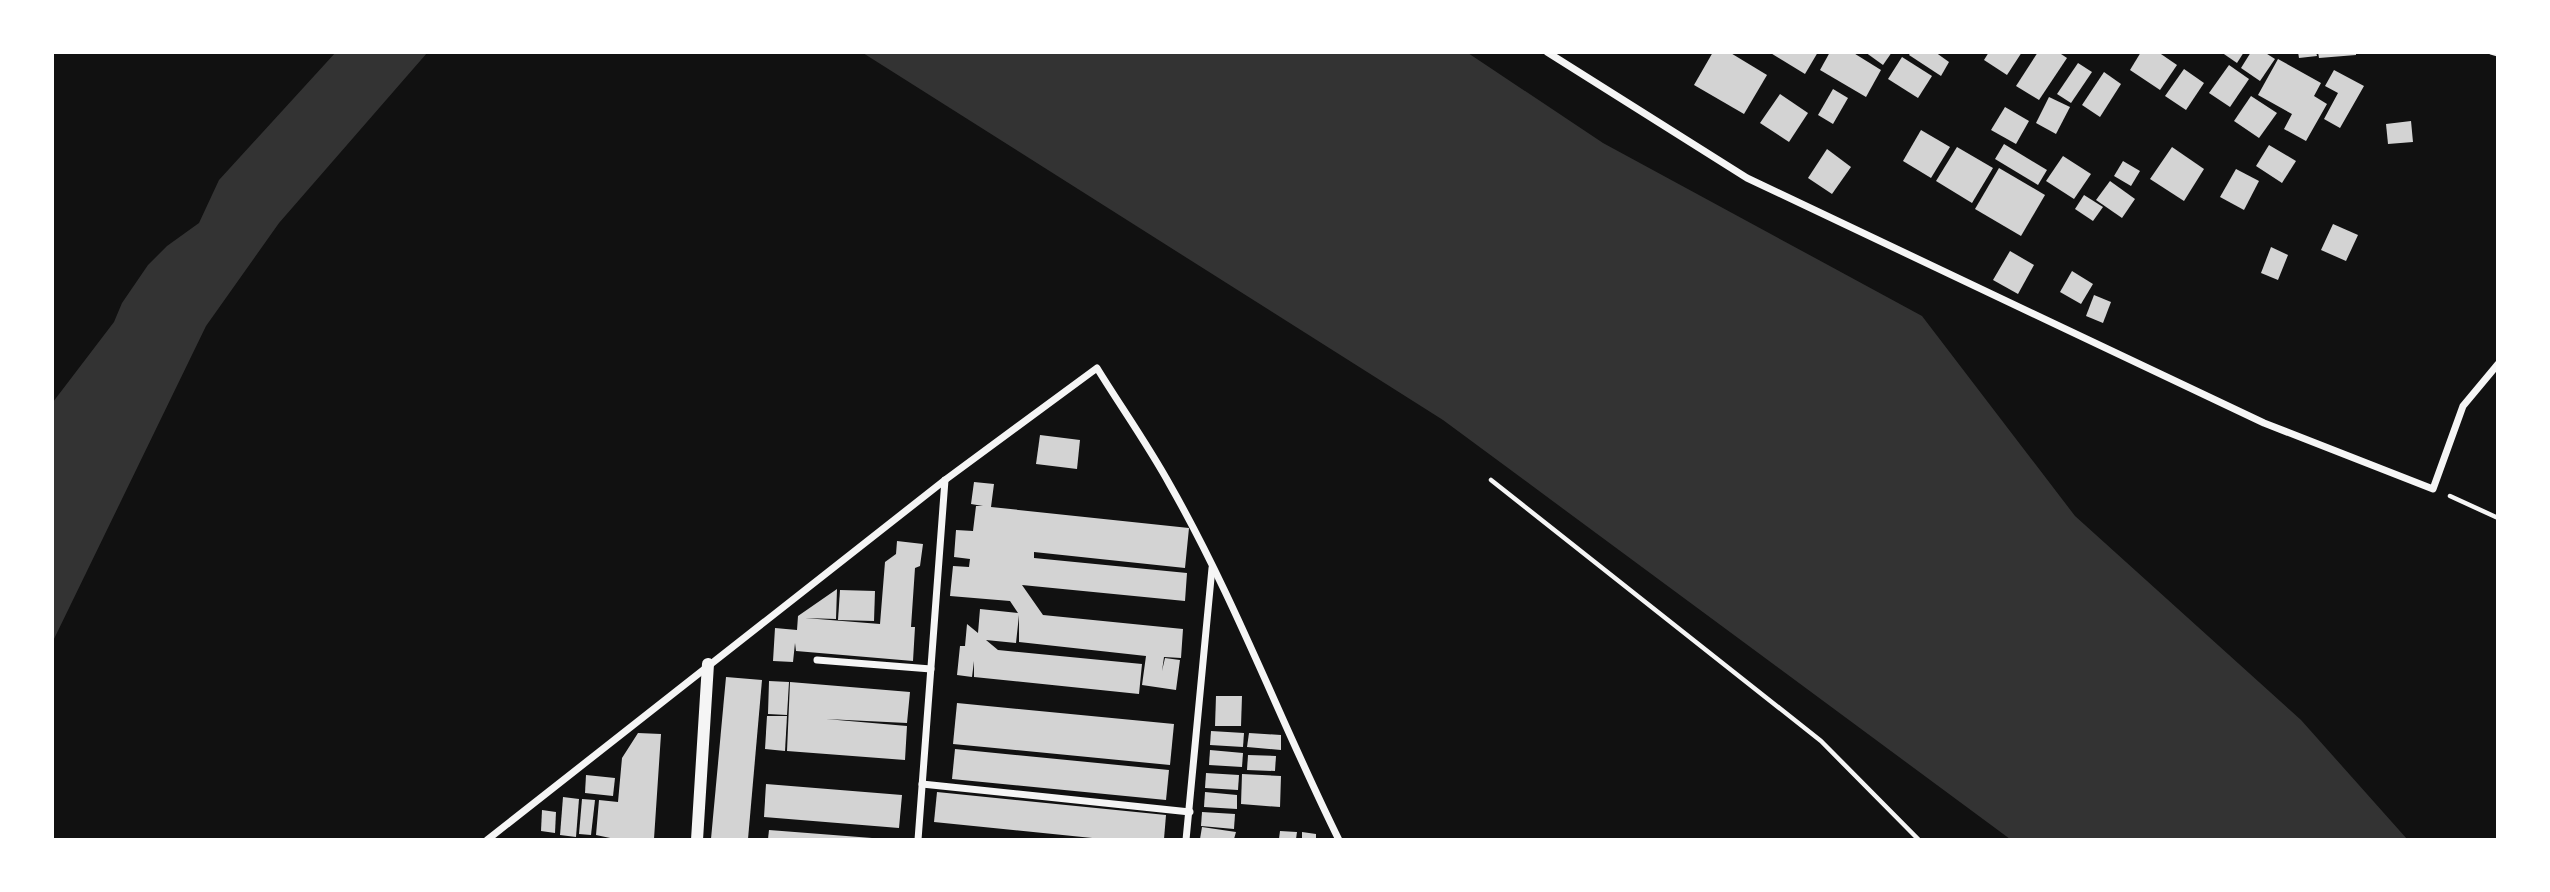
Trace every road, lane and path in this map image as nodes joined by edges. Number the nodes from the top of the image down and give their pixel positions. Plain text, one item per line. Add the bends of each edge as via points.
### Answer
1 (1547, 52) edge
2 (2491, 52) edge
3 (2497, 54) edge
4 (2497, 364) edge
5 (945, 480) junction
6 (1491, 480) dead end
7 (2433, 489) junction
8 (2497, 517) edge
9 (1212, 566) junction
10 (817, 660) dead end
11 (708, 664) junction
12 (931, 669) junction
13 (922, 784) junction
14 (1189, 812) junction
15 (492, 838) edge
16 (697, 839) edge
17 (918, 839) edge
18 (1186, 839) edge
19 (1339, 839) edge
20 (1920, 839) edge

1 - 7 street via 1747,178 2264,423
2 - 3 lane
4 - 7 street via 2463,406
5 - 9 street via 1097,368 1170,484
5 - 11 street
5 - 12 street
6 - 20 path via 1821,741
7 - 8 path
9 - 14 street
9 - 19 street
10 - 12 street
11 - 15 street
11 - 16 street
12 - 13 street
13 - 14 street
13 - 17 street
14 - 18 street

